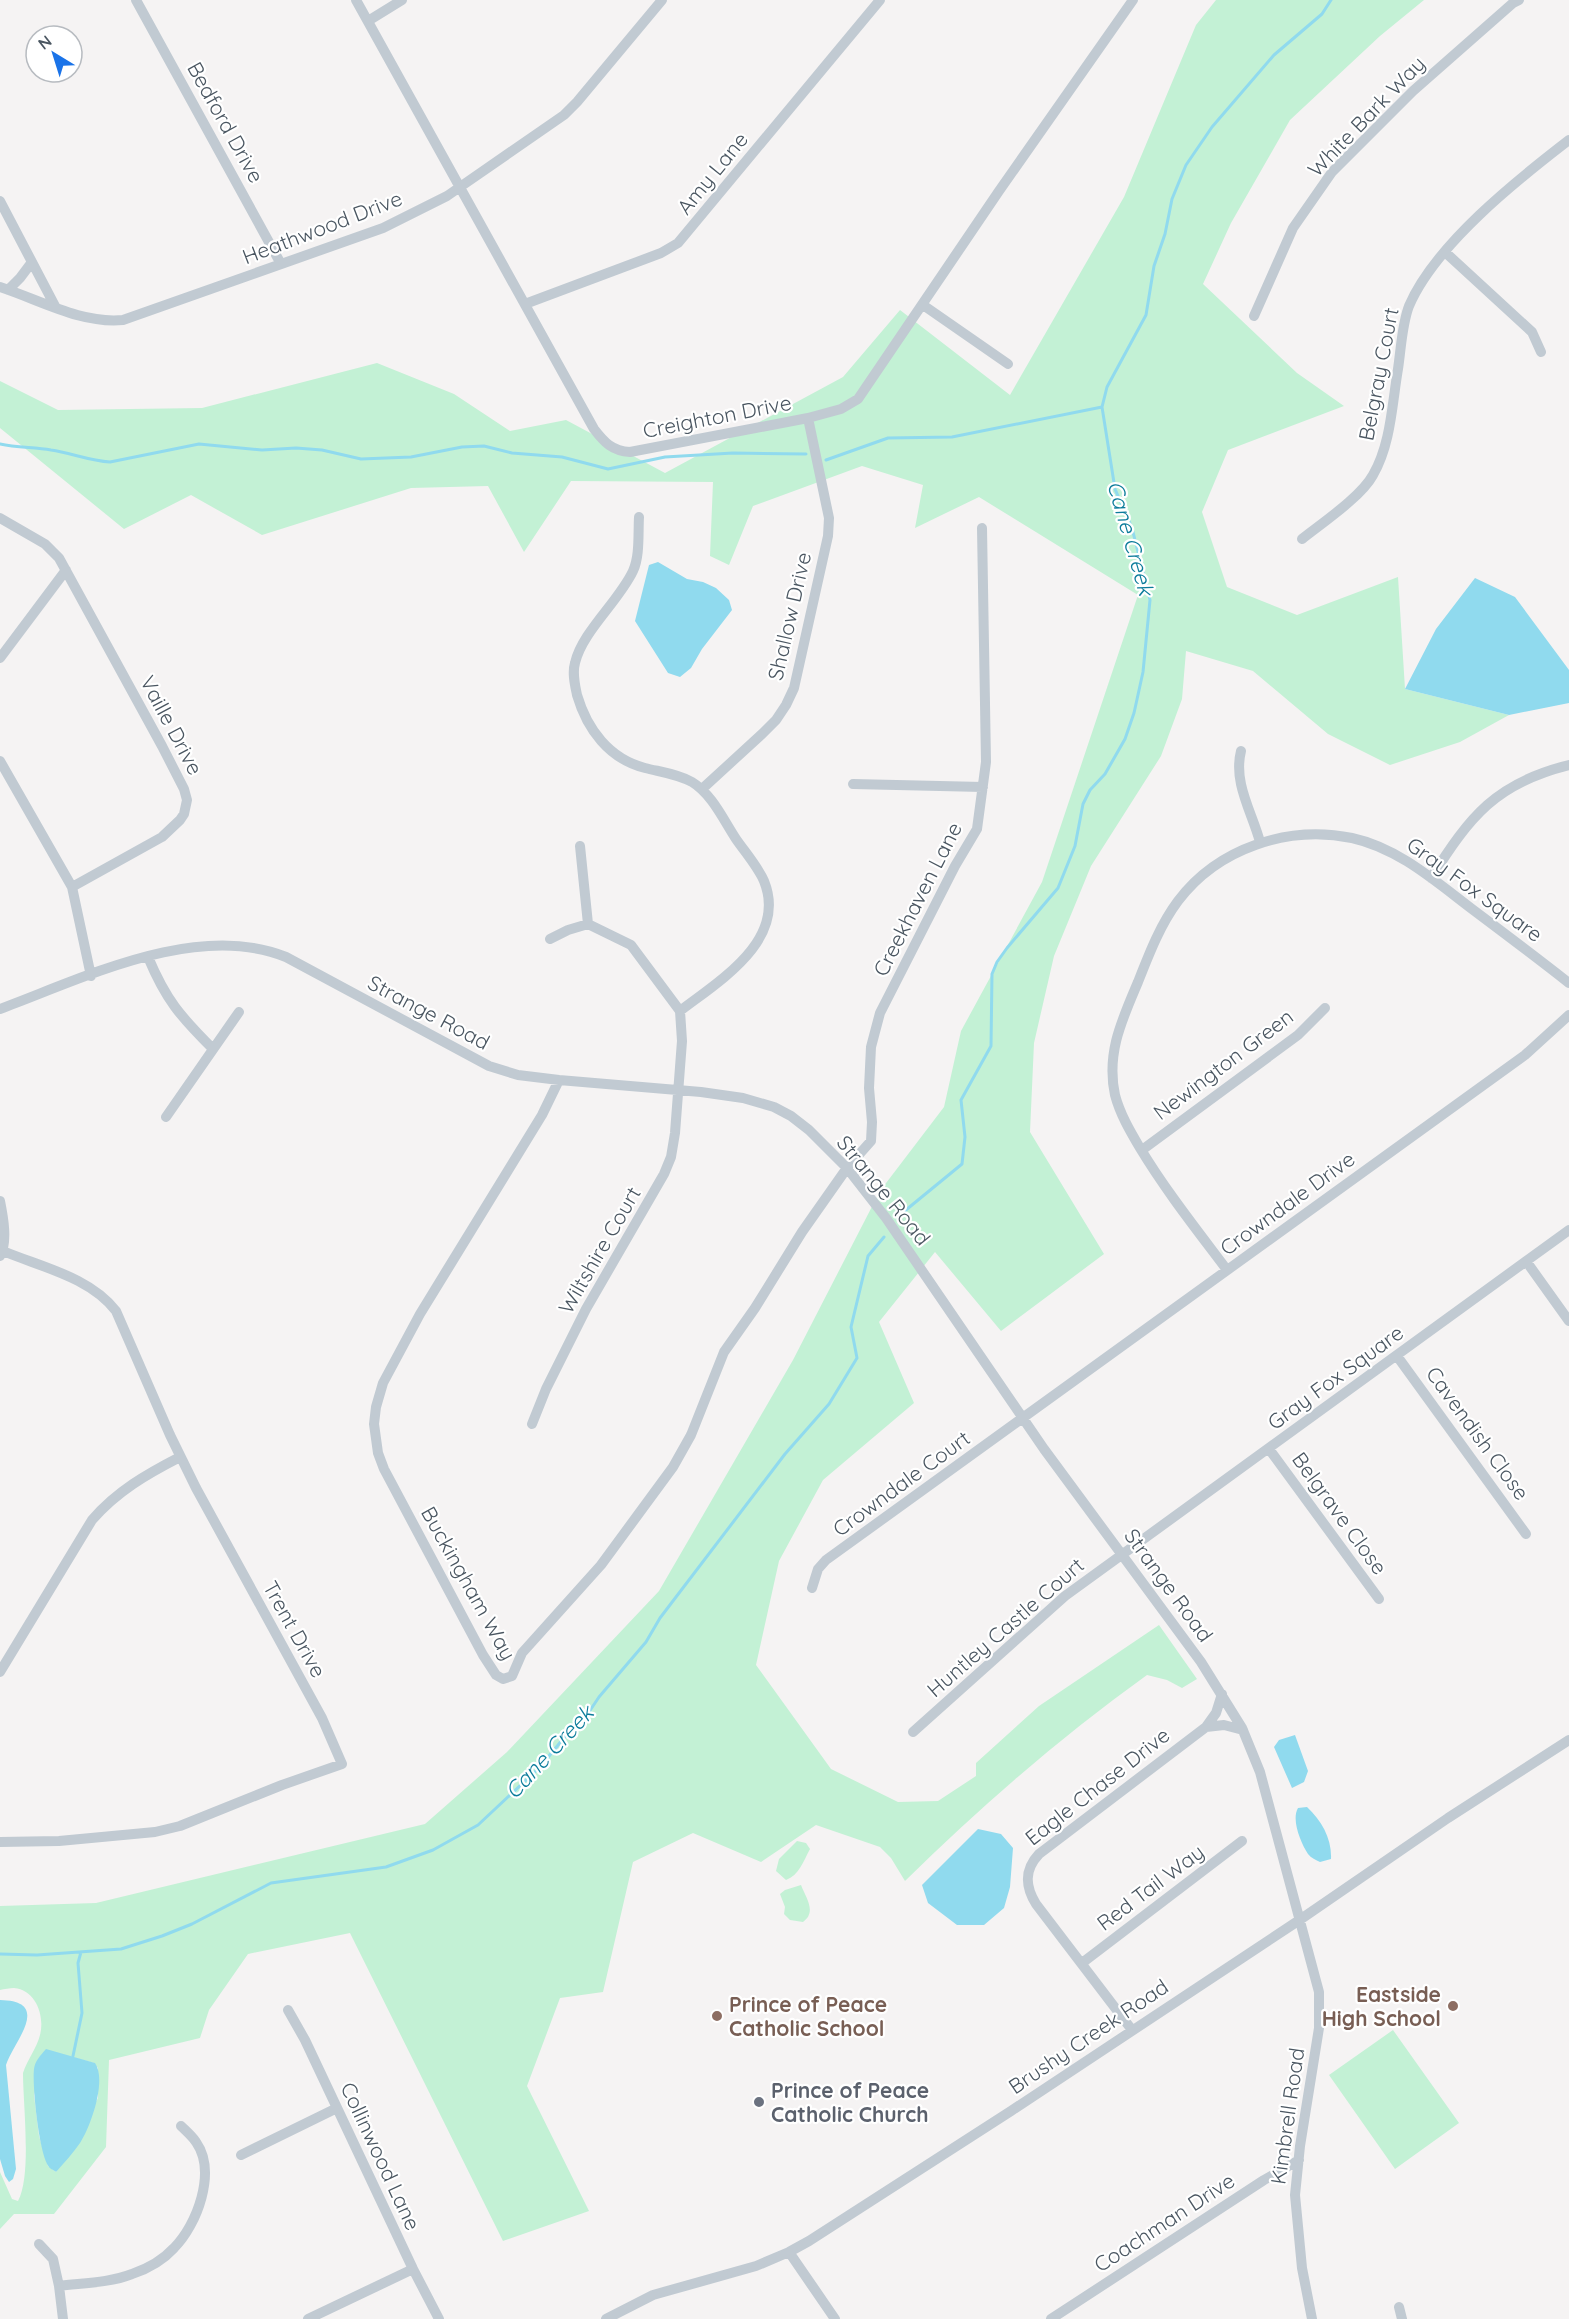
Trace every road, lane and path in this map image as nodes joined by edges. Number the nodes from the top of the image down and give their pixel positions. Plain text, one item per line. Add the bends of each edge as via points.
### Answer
1 (136, 0) edge
2 (356, 0) edge
3 (402, 0) edge
4 (662, 0) edge
5 (880, 0) edge
6 (1133, 0) edge
7 (1519, 0) edge
8 (368, 21) junction
9 (1567, 145) edge
10 (460, 186) junction
11 (0, 201) edge
12 (1445, 252) junction
13 (32, 262) junction
14 (281, 264) junction
15 (4, 288) edge
16 (525, 304) junction
17 (923, 305) junction
18 (55, 306) junction
19 (1254, 316) dead end
20 (1541, 352) dead end
21 (1008, 364) dead end
22 (808, 418) junction
23 (639, 517) dead end
24 (0, 518) edge
25 (982, 528) dead end
26 (1302, 538) dead end
27 (66, 570) junction
28 (0, 658) edge
29 (1241, 751) dead end
30 (0, 761) edge
31 (1569, 765) edge
32 (853, 784) dead end
33 (983, 787) junction
34 (702, 789) junction
35 (1260, 842) junction
36 (580, 846) dead end
37 (1431, 878) junction
38 (72, 887) junction
39 (588, 924) junction
40 (550, 939) dead end
41 (148, 957) junction
42 (91, 976) junction
43 (1569, 983) edge
44 (1324, 1008) dead end
45 (0, 1010) edge
46 (680, 1011) junction
47 (239, 1012) dead end
48 (1569, 1015) edge
49 (213, 1049) junction
50 (559, 1080) junction
51 (677, 1090) junction
52 (166, 1117) dead end
53 (1142, 1150) junction
54 (847, 1168) junction
55 (0, 1201) edge
56 (1569, 1230) edge
57 (2, 1254) edge
58 (1526, 1261) junction
59 (1227, 1270) junction
60 (1569, 1321) edge
61 (1397, 1356) junction
62 (1024, 1419) junction
63 (532, 1424) dead end
64 (1269, 1449) junction
65 (180, 1457) junction
66 (1526, 1534) dead end
67 (1123, 1554) junction
68 (812, 1588) dead end
69 (1379, 1599) dead end
70 (0, 1672) edge
71 (1222, 1695) junction
72 (1206, 1727) junction
73 (1243, 1730) junction
74 (913, 1732) dead end
75 (1569, 1740) edge
76 (1242, 1841) dead end
77 (0, 1842) edge
78 (1301, 1919) junction
79 (1082, 1964) junction
80 (288, 2010) dead end
81 (1132, 2030) junction
82 (337, 2108) junction
83 (181, 2126) dead end
84 (241, 2155) dead end
85 (1299, 2160) junction
86 (39, 2244) dead end
87 (789, 2252) junction
88 (413, 2269) junction
89 (59, 2286) junction
90 (1399, 2307) dead end
91 (63, 2319) edge
92 (308, 2319) edge
93 (439, 2319) edge
94 (606, 2319) edge
95 (835, 2319) edge
96 (1051, 2319) edge
97 (1312, 2319) edge
98 (1402, 2319) edge

1 - 14 street, Bedford Drive
2 - 8 street, Creighton Drive
3 - 8 street
4 - 10 street, Heathwood Drive via 564,115
5 - 16 street, Amy Lane via 678,243
6 - 17 street, Creighton Drive
7 - 19 street, White Bark Way via 1413,91 1332,172 1293,228
8 - 10 street, Creighton Drive
9 - 12 street, Belgray Court via 1490,205
10 - 14 street, Heathwood Drive via 383,228
10 - 16 street, Creighton Drive
11 - 13 street
12 - 20 street via 1532,332
12 - 26 street, Belgray Court via 1421,282 1408,309 1387,437 1373,477
13 - 15 street via 20,278
13 - 18 street
14 - 18 street, Heathwood Drive via 123,320 93,320
15 - 18 street, Heathwood Drive
16 - 22 street, Creighton Drive via 594,429 616,450 645,450
17 - 21 street
17 - 22 street, Creighton Drive via 858,399 841,410
22 - 34 street, Shallow Drive via 829,518 794,688 776,720
23 - 34 street via 634,569 582,647 575,663 577,693 584,715 608,749 627,762 677,776
24 - 27 street, Vaille Drive via 45,544
25 - 33 street, Creekhaven Lane via 986,762
27 - 28 street
27 - 38 street, Vaille Drive via 187,800 184,814 162,837
29 - 35 street via 1240,783
30 - 38 street
31 - 37 street via 1523,780 1494,798 1475,817
32 - 33 street
33 - 54 street, Creekhaven Lane via 977,829 880,1013 871,1047 871,1141
34 - 46 street via 764,880 768,917 744,961
35 - 37 street, Gray Fox Square via 1309,834 1352,838 1396,855
35 - 53 street, Gray Fox Square via 1214,866 1178,900 1157,936 1120,1025 1113,1048 1112,1080 1121,1113
36 - 39 street
37 - 43 street, Gray Fox Square
38 - 42 street
39 - 40 street
39 - 46 street via 631,945
41 - 42 street, Strange Road
41 - 49 street via 173,1007
41 - 50 street, Strange Road via 209,946 272,951 489,1066 518,1075
42 - 45 street, Strange Road
44 - 53 street, Newington Green via 1298,1035
46 - 51 street, Wiltshire Court via 682,1041
47 - 49 street
48 - 59 street, Crowndale Drive via 1525,1055
49 - 52 street
50 - 51 street, Strange Road
50 - 54 street, Buckingham Way via 542,1115 398,1352 379,1395 374,1424 384,1469 483,1655 503,1679 513,1676 522,1653 601,1565 673,1467 691,1435 724,1352
51 - 54 street, Strange Road via 743,1098 774,1107 809,1130
51 - 63 street, Wiltshire Court via 674,1142 664,1174 586,1309
53 - 59 street, Gray Fox Square
54 - 62 street, Strange Road via 886,1218
55 - 57 street
56 - 58 street, Gray Fox Square
57 - 65 street, Trent Drive via 82,1282 109,1302 124,1325
58 - 60 street
58 - 61 street, Gray Fox Square
59 - 62 street, Crowndale Drive
61 - 64 street, Gray Fox Square
61 - 66 street, Cavendish Close
62 - 67 street, Strange Road
62 - 68 street, Crowndale Court via 826,1560 818,1569
64 - 67 street, Gray Fox Square
64 - 69 street, Belgrave Close
65 - 70 street via 122,1490 92,1520
65 - 77 street, Trent Drive via 322,1718 342,1764 155,1832 82,1840
67 - 71 street, Strange Road
67 - 74 street, Huntley Castle Court via 1065,1596
71 - 72 street, Eagle Chase Drive
71 - 73 street, Strange Road
72 - 73 street via 1224,1725
72 - 79 street, Eagle Chase Drive via 1032,1861 1027,1875 1029,1892
73 - 78 street, Strange Road via 1260,1772
75 - 78 street, Brushy Creek Road
76 - 79 street, Red Tail Way
78 - 81 street, Brushy Creek Road
78 - 85 street, Kimbrell Road via 1320,2004 1320,2028
79 - 81 street, Eagle Chase Drive
80 - 82 street, Collinwood Lane
81 - 87 street, Brushy Creek Road
82 - 84 street
82 - 88 street, Collinwood Lane
83 - 89 street via 197,2144 204,2175 202,2197 185,2235 174,2249 132,2274
85 - 96 street, Coachman Drive
85 - 97 street, Kimbrell Road via 1296,2217
86 - 89 street via 53,2259
87 - 94 street, Brushy Creek Road via 756,2266 653,2295
87 - 95 street
88 - 92 street
88 - 93 street, Collinwood Lane
89 - 91 street
90 - 98 street

